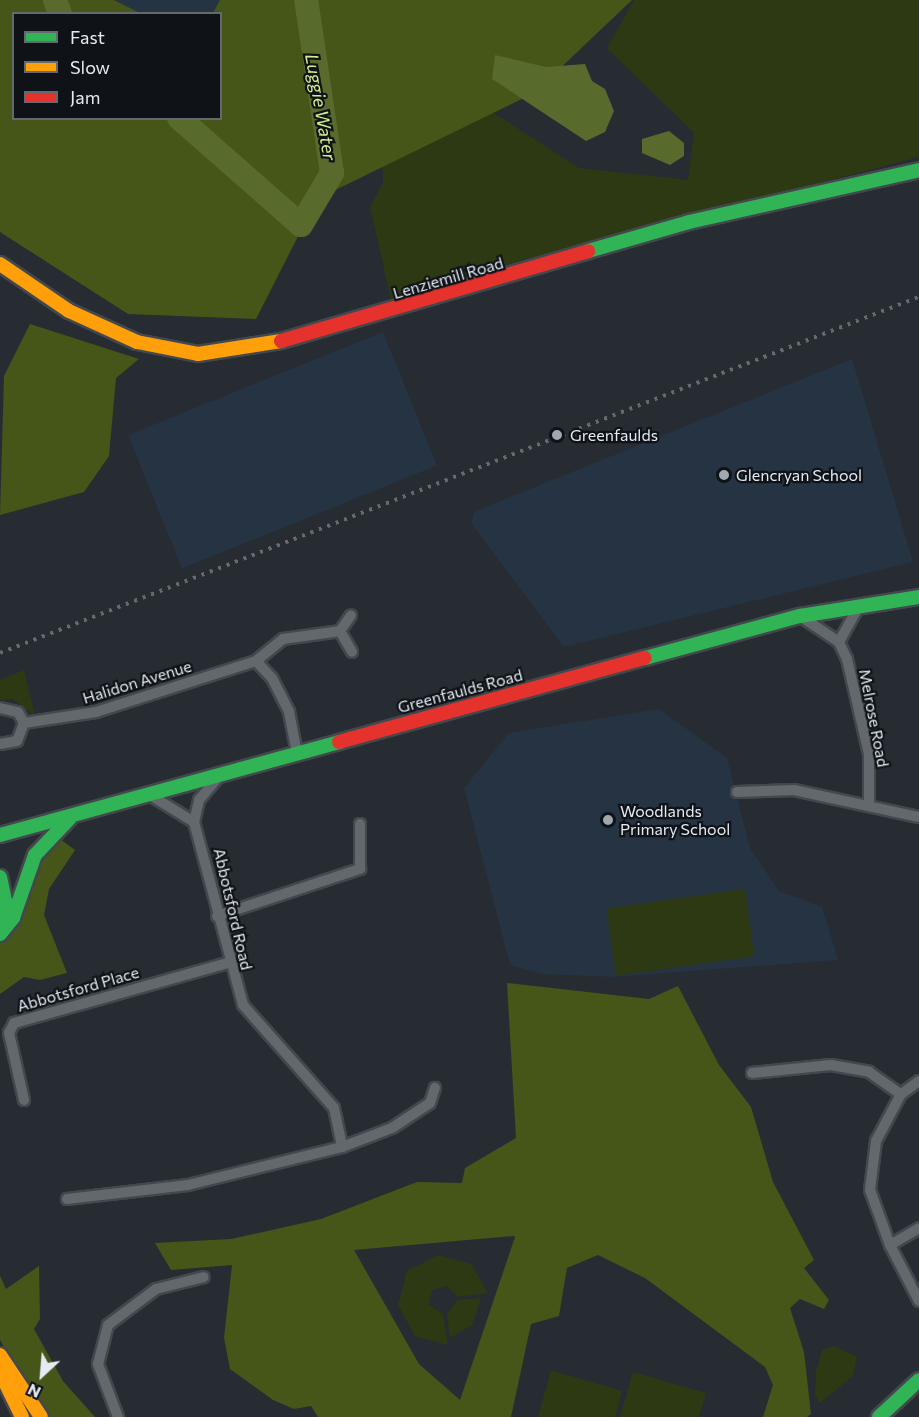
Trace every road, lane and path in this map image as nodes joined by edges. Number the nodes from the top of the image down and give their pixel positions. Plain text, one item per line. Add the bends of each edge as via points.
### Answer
1 (919, 170) edge
2 (0, 264) edge
3 (919, 597) edge
4 (860, 604) junction
5 (351, 615) dead end
6 (800, 616) junction
7 (340, 631) junction
8 (839, 642) junction
9 (352, 652) dead end
10 (256, 661) junction
11 (0, 708) edge
12 (24, 723) junction
13 (0, 744) edge
14 (297, 753) junction
15 (218, 777) junction
16 (737, 792) dead end
17 (150, 795) junction
18 (869, 802) junction
19 (75, 815) junction
20 (919, 817) edge
21 (194, 822) junction
22 (360, 824) dead end
23 (4, 832) edge
24 (0, 877) edge
25 (218, 916) junction
26 (0, 933) edge
27 (228, 963) junction
28 (752, 1073) dead end
29 (919, 1081) edge
30 (435, 1088) dead end
31 (901, 1094) junction
32 (24, 1101) dead end
33 (342, 1147) junction
34 (67, 1199) dead end
35 (919, 1228) edge
36 (890, 1245) junction
37 (204, 1277) dead end
38 (919, 1301) edge
39 (0, 1355) edge
40 (0, 1372) edge
41 (919, 1380) edge
42 (21, 1417) edge
43 (41, 1417) edge
44 (118, 1417) edge
45 (879, 1417) edge

1 - 2 main road, Lenziemill Road via 689,222 407,308 220,352 198,354 137,342 69,311
3 - 4 main road, Greenfaulds Road
4 - 6 main road, Greenfaulds Road
4 - 8 street
5 - 7 street
6 - 8 street
6 - 14 main road, Greenfaulds Road
7 - 9 street
7 - 10 street, Halidon Avenue via 283,639
8 - 18 street, Melrose Road via 869,754
10 - 12 street, Halidon Avenue via 96,712
10 - 14 street via 272,678 289,712
11 - 12 street via 18,712
12 - 13 street via 17,741
14 - 15 main road, Greenfaulds Road
15 - 17 main road, Greenfaulds Road
15 - 21 street via 200,800
16 - 18 street via 794,790
17 - 19 main road, Greenfaulds Road
17 - 21 street
18 - 20 street
19 - 23 main road, Greenfaulds Road
19 - 26 main road via 38,850 13,918
21 - 25 street, Abbotsford Road
22 - 25 street via 360,869
24 - 26 main road via 6,905
25 - 27 street, Abbotsford Road
27 - 32 street, Abbotsford Place via 14,1023 9,1033
27 - 33 street, Abbotsford Road via 243,1005 334,1107
28 - 31 street via 831,1065 869,1072
29 - 31 street
30 - 33 street via 430,1103 379,1136
31 - 36 street via 876,1141 870,1190
33 - 34 street via 188,1185
35 - 36 street
36 - 38 street
37 - 44 street via 156,1289 108,1325 98,1364
39 - 43 main road
40 - 42 main road
41 - 45 main road

